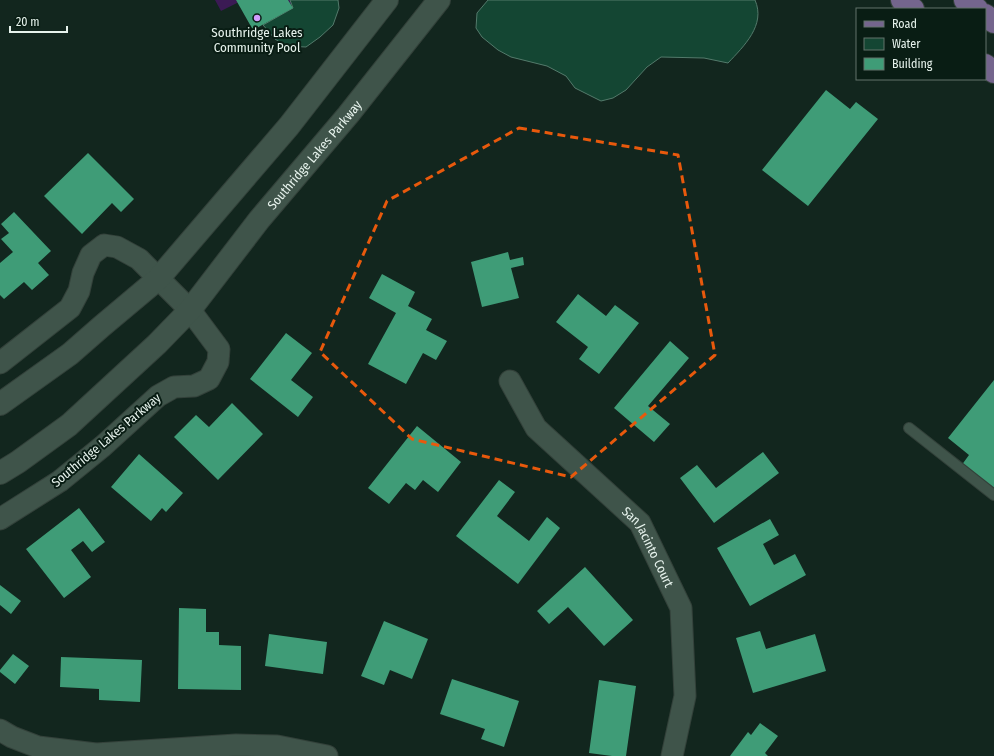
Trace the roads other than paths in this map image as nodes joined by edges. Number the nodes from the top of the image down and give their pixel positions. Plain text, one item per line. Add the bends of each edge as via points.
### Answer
1 (386, 0) edge
2 (439, 0) edge
3 (902, 0) edge
4 (965, 0) edge
5 (912, 8) edge
6 (976, 8) edge
7 (986, 16) edge
8 (994, 22) edge
9 (986, 66) edge
10 (994, 72) edge
11 (158, 279) junction
12 (190, 310) junction
13 (0, 362) edge
14 (510, 381) dead end
15 (0, 404) edge
16 (908, 428) dead end
17 (0, 473) edge
18 (994, 495) edge
19 (0, 519) edge
20 (0, 730) edge
21 (191, 752) edge
22 (327, 756) edge
23 (672, 756) edge

1 - 11 street via 289,126
2 - 12 street, Southridge Lakes Parkway via 348,115 259,220
3 - 5 main road
4 - 6 main road
7 - 8 main road
9 - 10 main road
11 - 12 street, Southridge Lakes Parkway
11 - 13 street, Southridge Lakes Parkway via 139,259 118,246 104,245 91,254 79,291 70,308
11 - 15 street via 70,354
12 - 17 street, Southridge Lakes Parkway via 69,426
12 - 19 street, Southridge Lakes Parkway via 219,350 218,362 209,379 194,386 174,387 158,396 60,481
14 - 23 street, San Jacinto Court via 536,428 640,523 681,608 685,696
16 - 18 lane
20 - 21 street via 38,747 96,754
21 - 22 street via 236,745 277,746

